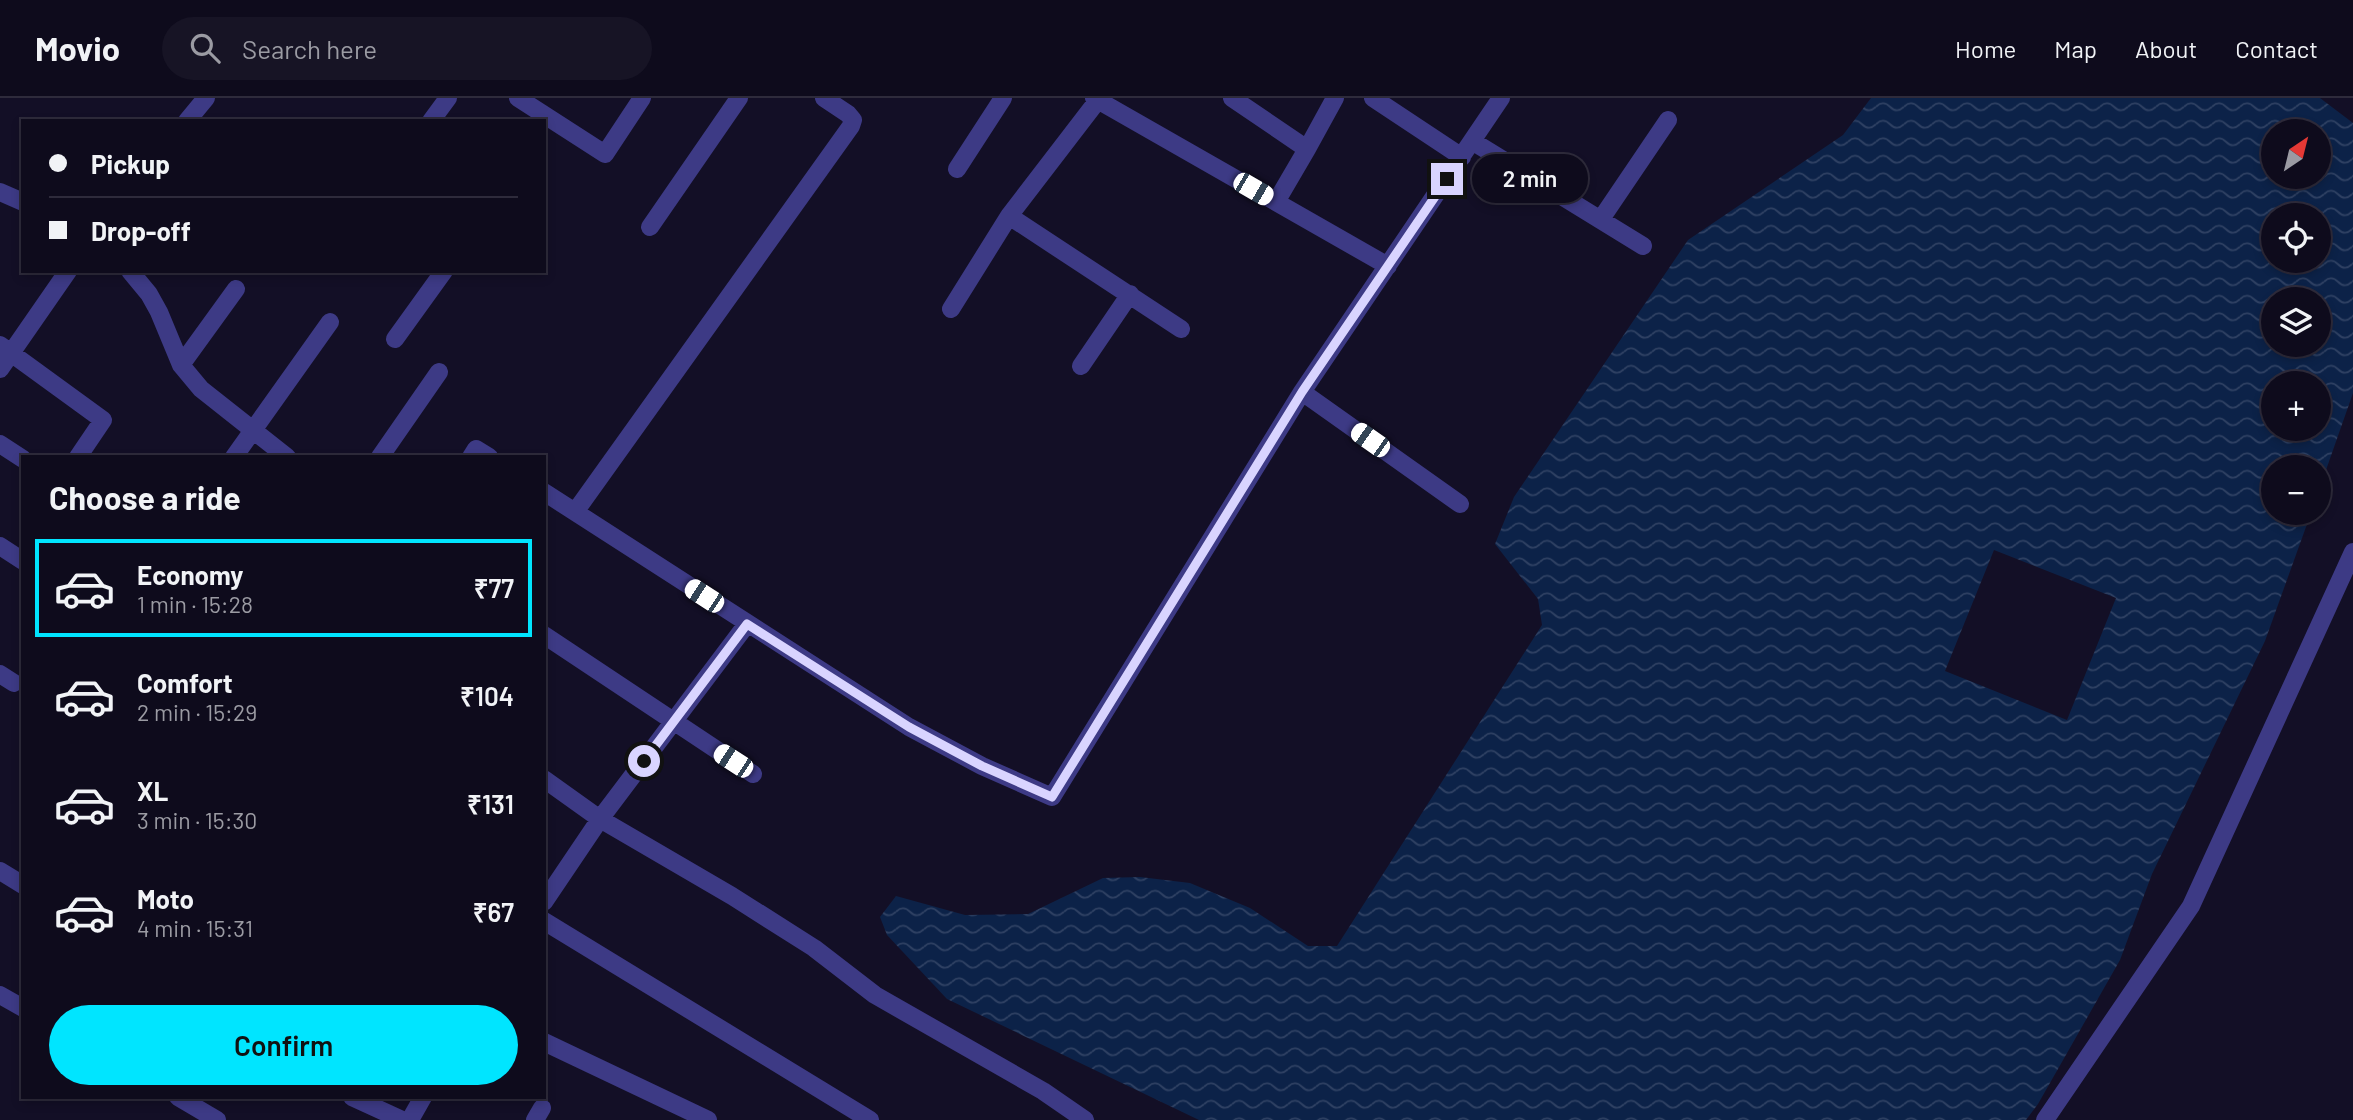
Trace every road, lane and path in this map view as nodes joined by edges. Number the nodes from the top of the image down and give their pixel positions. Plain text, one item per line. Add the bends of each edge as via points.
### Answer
1 (206, 98) edge
2 (448, 98) edge
3 (518, 98) edge
4 (642, 98) edge
5 (738, 98) edge
6 (824, 98) edge
7 (1003, 98) edge
8 (1232, 98) edge
9 (1335, 98) edge
10 (1373, 98) edge
11 (1096, 99) edge
12 (1498, 99) edge
13 (189, 119) edge
14 (432, 119) edge
15 (540, 119) edge
16 (1668, 120) dead end
17 (549, 127) edge
18 (1472, 141) junction
19 (1307, 149) junction
20 (1461, 157) junction
21 (957, 169) dead end
22 (0, 192) edge
23 (21, 201) edge
24 (1276, 202) junction
25 (1009, 216) junction
26 (1601, 219) junction
27 (650, 227) dead end
28 (1643, 246) dead end
29 (1388, 266) junction
30 (66, 273) edge
31 (132, 273) edge
32 (443, 273) edge
33 (236, 289) dead end
34 (1130, 294) junction
35 (951, 309) dead end
36 (330, 322) dead end
37 (1181, 329) dead end
38 (395, 339) dead end
39 (6, 349) edge
40 (181, 365) junction
41 (1082, 366) dead end
42 (0, 369) edge
43 (439, 372) dead end
44 (1302, 392) junction
45 (252, 430) junction
46 (0, 444) edge
47 (79, 455) edge
48 (235, 455) edge
49 (284, 455) edge
50 (381, 455) edge
51 (472, 455) edge
52 (486, 455) edge
53 (21, 458) edge
54 (546, 493) edge
55 (1460, 504) dead end
56 (575, 512) junction
57 (0, 547) edge
58 (2353, 552) edge
59 (21, 560) edge
60 (747, 624) junction
61 (546, 636) edge
62 (673, 722) junction
63 (754, 774) dead end
64 (546, 780) edge
65 (600, 820) junction
66 (0, 871) edge
67 (21, 884) edge
68 (546, 899) edge
69 (546, 922) edge
70 (0, 995) edge
71 (21, 1007) edge
72 (546, 1043) edge
73 (181, 1099) edge
74 (356, 1099) edge
75 (422, 1099) edge
76 (217, 1120) edge
77 (402, 1120) edge
78 (410, 1120) edge
79 (708, 1120) edge
80 (870, 1120) edge
81 (1085, 1120) edge
82 (2045, 1120) edge

1 - 13 street
2 - 14 street
3 - 15 street
4 - 17 street via 606,154
5 - 27 street
6 - 56 street via 848,114 852,127
7 - 21 street
8 - 19 street
9 - 19 street
10 - 20 street
11 - 24 street
11 - 25 street
12 - 18 street
16 - 26 street
18 - 20 street
18 - 26 street
19 - 24 street
20 - 29 street
22 - 23 street
24 - 29 street
25 - 34 street
25 - 35 street
26 - 28 street
29 - 44 street
30 - 39 street
31 - 40 street via 159,312
32 - 38 street
33 - 40 street
34 - 37 street
34 - 41 street
36 - 45 street
39 - 42 street
39 - 47 street via 103,420
40 - 45 street via 201,389
43 - 50 street
44 - 55 street
44 - 60 street via 1052,797 909,727
45 - 48 street
45 - 49 street
46 - 53 street
51 - 52 street via 476,449
54 - 56 street
56 - 60 street
57 - 59 street
58 - 82 street via 2191,906
60 - 62 street
61 - 62 street
62 - 63 street
62 - 65 street
64 - 65 street
65 - 68 street
65 - 81 street via 732,896 814,948 876,995
66 - 67 street
69 - 80 street
70 - 71 street
72 - 79 street
73 - 76 street
74 - 77 street
75 - 78 street

